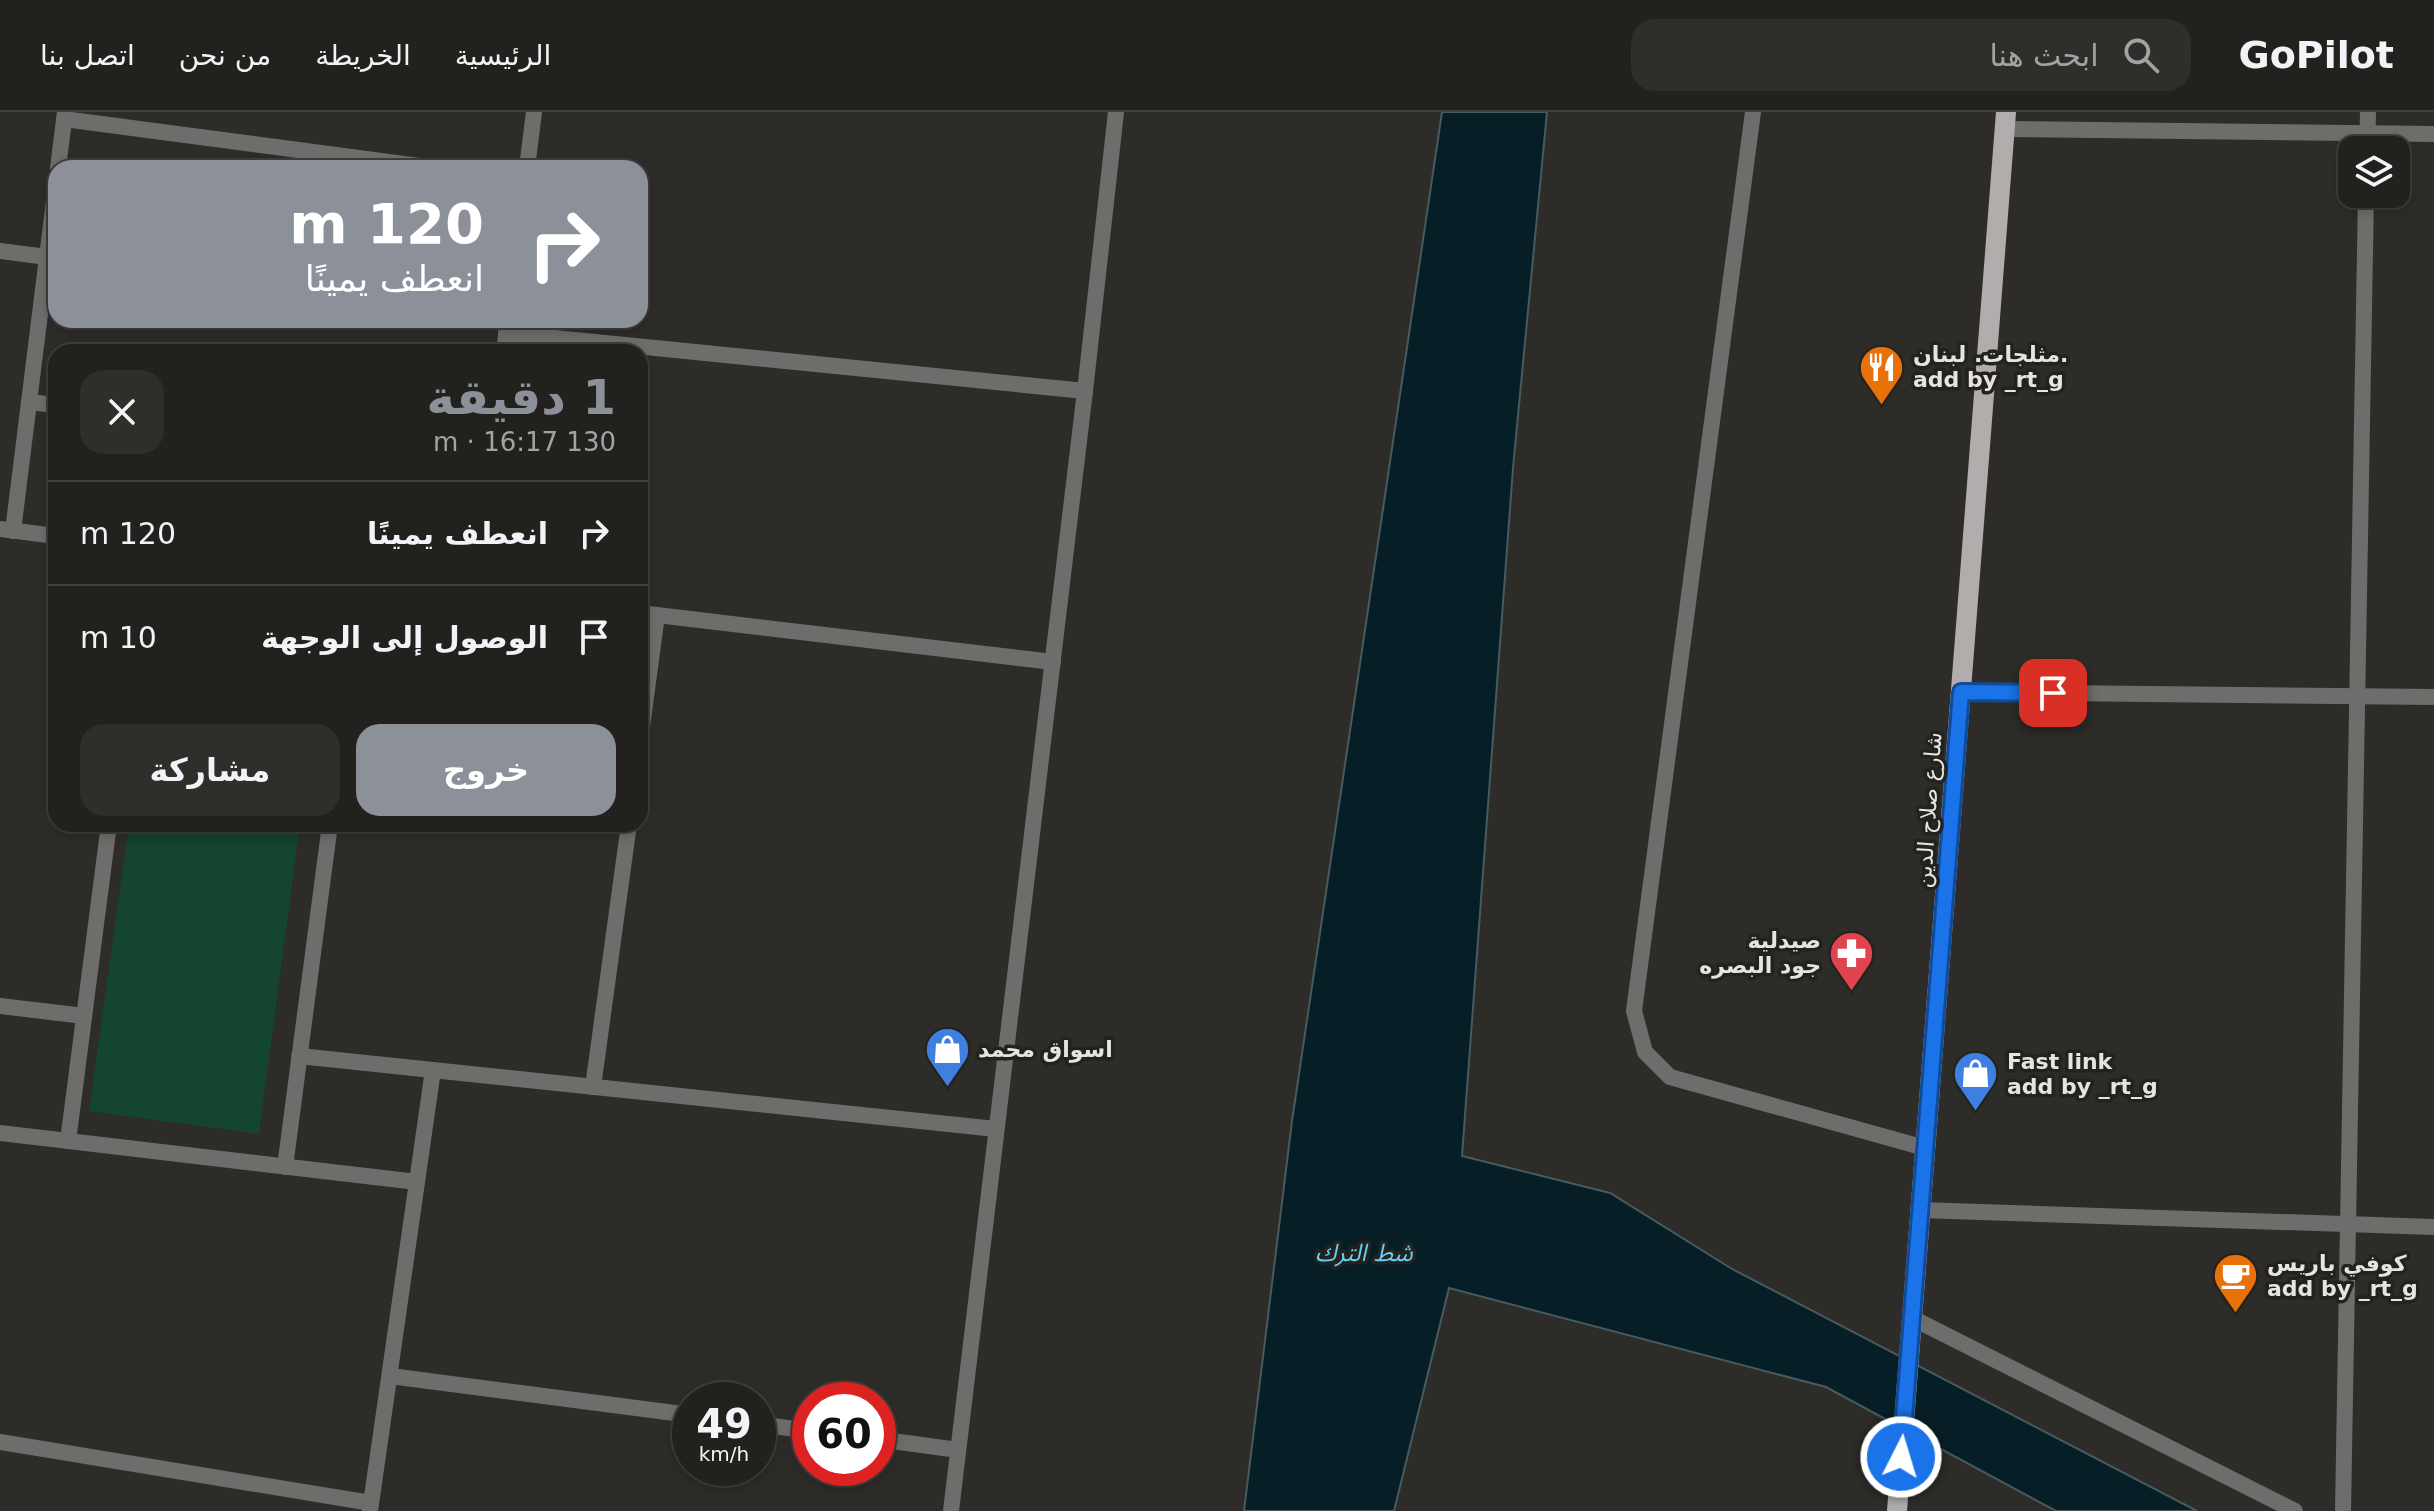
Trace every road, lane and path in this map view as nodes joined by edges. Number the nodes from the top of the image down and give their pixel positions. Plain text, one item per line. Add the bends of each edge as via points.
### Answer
1 (534, 112) edge
2 (1116, 112) edge
3 (1753, 112) edge
4 (2368, 112) edge
5 (65, 115) edge
6 (2005, 121) edge
7 (2434, 134) edge
8 (2367, 136) edge
9 (2410, 137) edge
10 (2338, 140) edge
11 (59, 160) edge
12 (378, 160) edge
13 (528, 160) edge
14 (2366, 208) edge
15 (48, 249) edge
16 (0, 251) edge
17 (47, 257) junction
18 (525, 328) edge
19 (1085, 391) junction
20 (29, 402) junction
21 (48, 404) edge
22 (7, 530) edge
23 (48, 535) edge
24 (648, 614) edge
25 (657, 615) junction
26 (1053, 662) junction
27 (648, 682) edge
28 (1961, 692) junction
29 (2358, 696) junction
30 (2434, 697) edge
31 (108, 832) edge
32 (329, 832) edge
33 (628, 832) edge
34 (0, 1006) edge
35 (84, 1016) junction
36 (299, 1056) junction
37 (433, 1070) junction
38 (593, 1087) junction
39 (996, 1129) junction
40 (0, 1133) edge
41 (68, 1141) junction
42 (1925, 1148) junction
43 (285, 1167) junction
44 (417, 1182) junction
45 (1920, 1210) junction
46 (2348, 1224) junction
47 (2434, 1227) edge
48 (1912, 1318) junction
49 (390, 1376) junction
50 (672, 1413) edge
51 (896, 1441) edge
52 (0, 1442) edge
53 (958, 1450) junction
54 (370, 1507) edge
55 (951, 1511) edge
56 (1897, 1511) edge
57 (2295, 1511) edge
58 (2343, 1511) edge

1 - 13 street
2 - 19 street
3 - 42 street via 1634,1011 1645,1052 1670,1077
4 - 8 street
5 - 11 street
5 - 12 street
6 - 10 street
6 - 28 main road, شارع صلاح الدين
7 - 9 street
14 - 29 street
15 - 17 street
16 - 17 street
17 - 20 street
18 - 19 street
19 - 26 street
20 - 21 street
20 - 22 street
22 - 23 street
24 - 25 street
25 - 26 street
25 - 27 street
26 - 39 street
28 - 29 street
28 - 42 main road, شارع صلاح الدين
29 - 30 street
29 - 46 street
31 - 35 street
32 - 36 street
33 - 38 street
34 - 35 street
35 - 41 street
36 - 37 street
36 - 43 street
37 - 38 street
37 - 44 street
38 - 39 street
39 - 53 street
40 - 41 street
41 - 43 street
42 - 45 main road, شارع صلاح الدين
43 - 44 street
44 - 49 street
45 - 46 street
45 - 48 main road, شارع صلاح الدين
46 - 47 street
46 - 58 street
48 - 56 main road, شارع صلاح الدين
48 - 57 street
49 - 50 street
49 - 54 street
51 - 53 street
52 - 54 street
53 - 55 street

